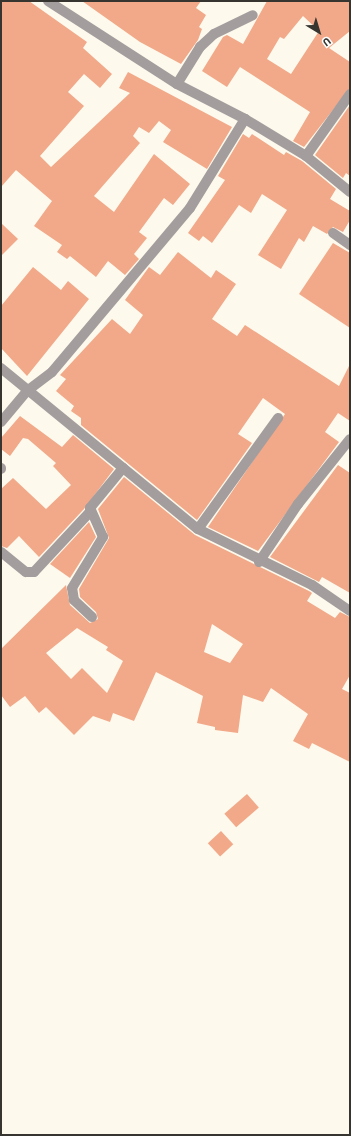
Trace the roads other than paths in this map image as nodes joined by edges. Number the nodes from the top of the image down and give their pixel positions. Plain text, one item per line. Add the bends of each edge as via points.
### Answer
1 (48, 1) edge
2 (253, 15) dead end
3 (177, 84) junction
4 (350, 94) edge
5 (245, 119) junction
6 (306, 156) junction
7 (350, 192) edge
8 (333, 233) dead end
9 (350, 244) edge
10 (1, 368) edge
11 (27, 390) junction
12 (278, 418) dead end
13 (1, 422) edge
14 (350, 439) edge
15 (123, 468) junction
16 (90, 512) junction
17 (198, 529) junction
18 (1, 552) edge
19 (259, 562) junction
20 (350, 611) edge
21 (92, 617) dead end

1 - 3 street
2 - 3 street via 214,34 200,47
3 - 5 street
4 - 6 street
5 - 6 street
5 - 11 street via 190,208 52,372
6 - 7 street
8 - 9 street
10 - 11 street
11 - 13 street
11 - 15 street
12 - 17 street
14 - 19 street via 298,504
15 - 16 street
15 - 17 street
16 - 18 street via 34,572 26,572
16 - 21 street via 103,537 72,588 74,600
17 - 19 street via 229,542
19 - 20 street via 312,585

